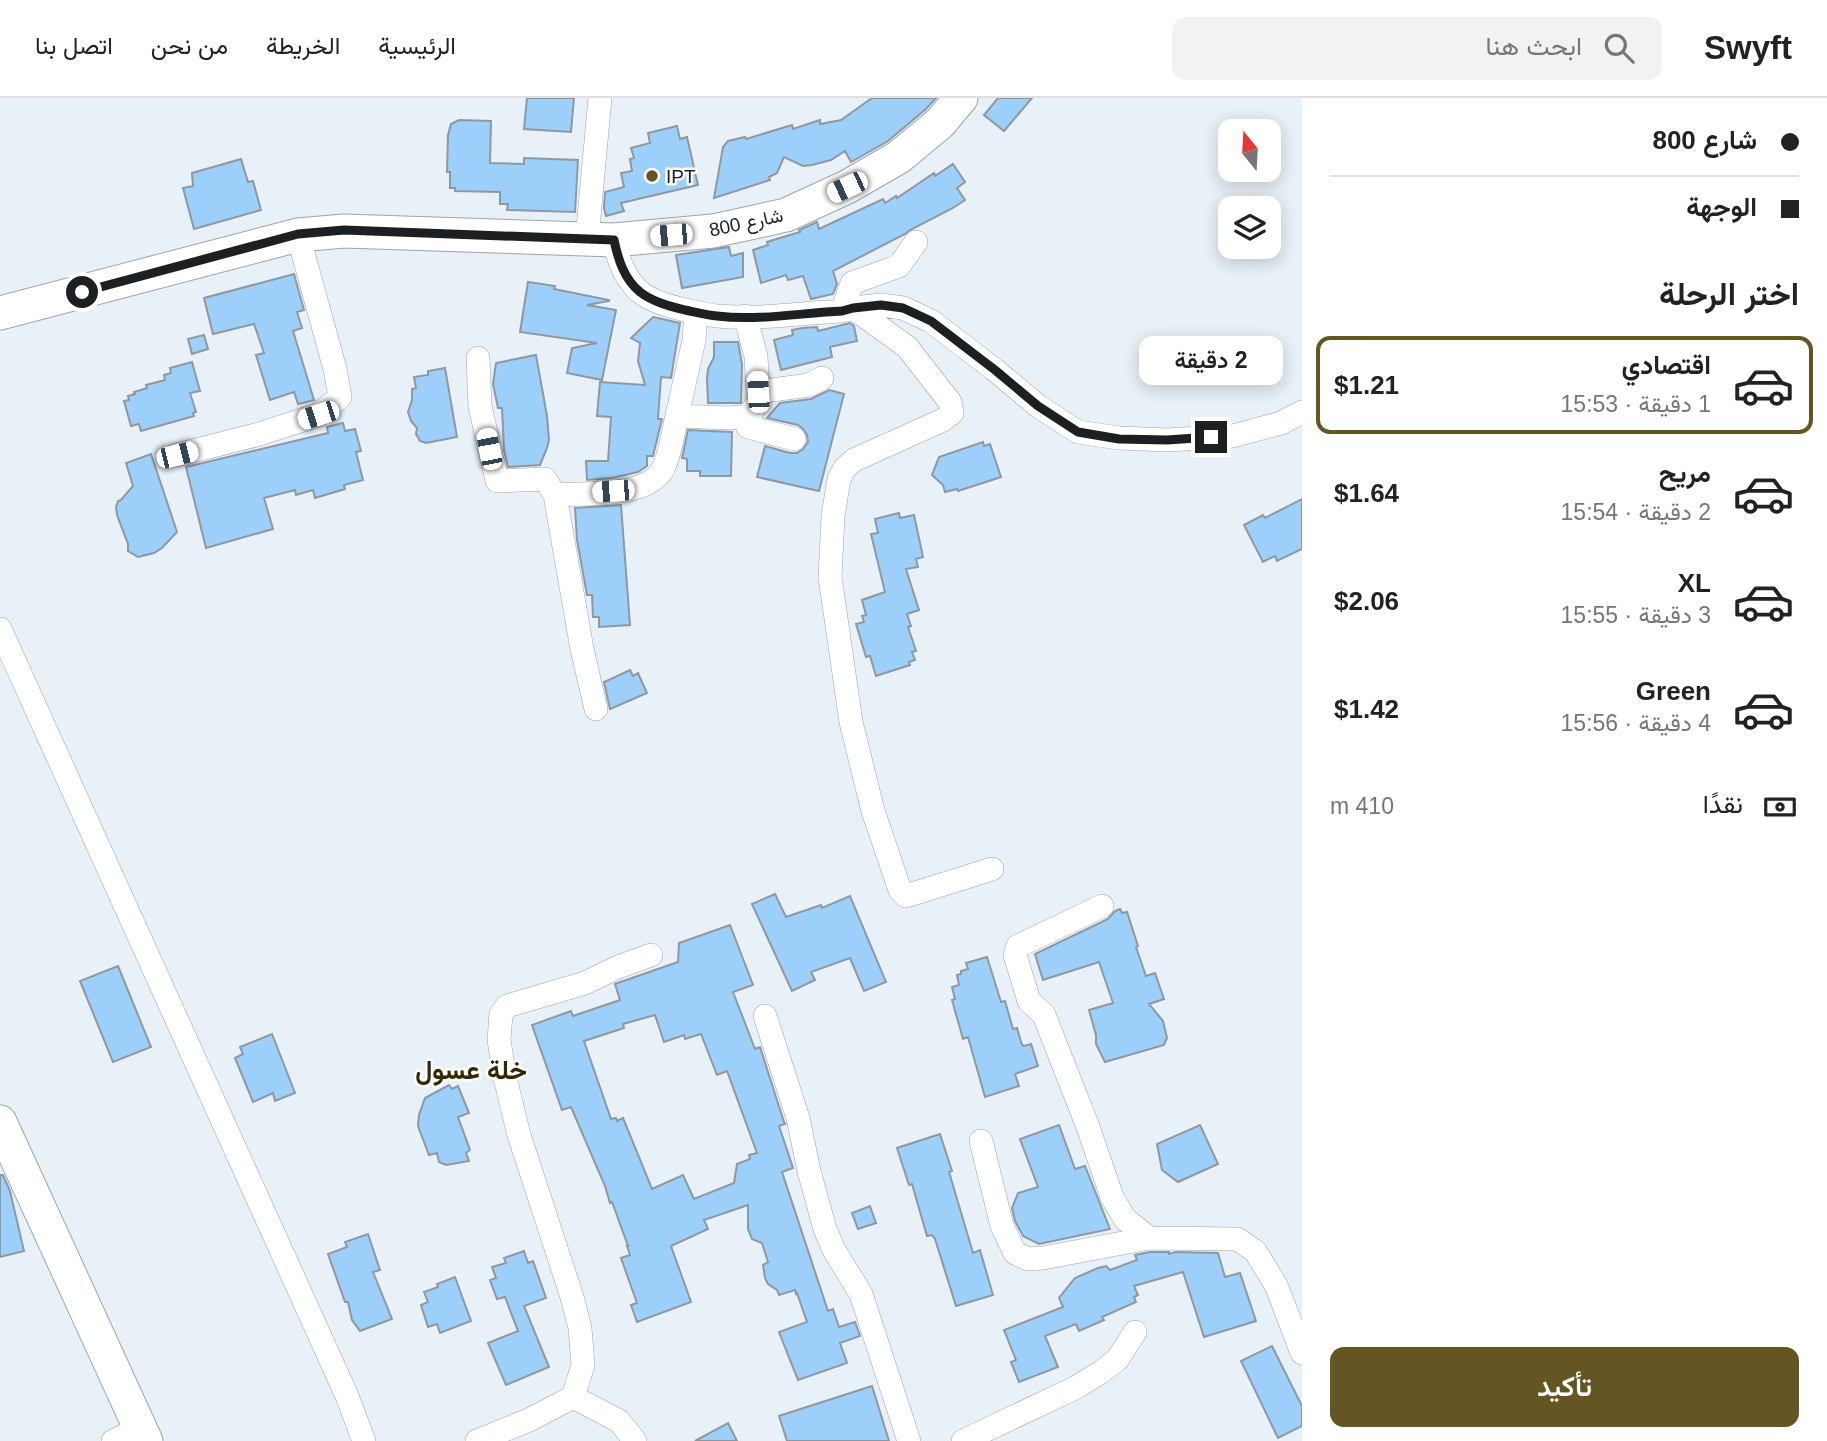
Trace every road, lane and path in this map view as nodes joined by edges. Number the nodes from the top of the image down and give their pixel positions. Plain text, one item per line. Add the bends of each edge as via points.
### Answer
1 (600, 98) edge
2 (961, 98) edge
3 (298, 234) junction
4 (600, 239) junction
5 (916, 242) dead end
6 (847, 309) junction
7 (696, 312) junction
8 (0, 313) edge
9 (745, 316) junction
10 (478, 358) dead end
11 (821, 378) dead end
12 (758, 392) junction
13 (1302, 412) edge
14 (677, 416) junction
15 (751, 416) junction
16 (794, 439) dead end
17 (177, 455) dead end
18 (555, 495) junction
19 (0, 629) edge
20 (596, 709) dead end
21 (992, 869) dead end
22 (1102, 906) dead end
23 (651, 955) dead end
24 (765, 1016) dead end
25 (0, 1122) edge
26 (981, 1141) dead end
27 (1149, 1238) junction
28 (1135, 1332) dead end
29 (1302, 1353) edge
30 (573, 1397) junction
31 (133, 1437) edge
32 (364, 1441) edge
33 (477, 1441) edge
34 (635, 1441) edge
35 (909, 1441) edge
36 (963, 1441) edge

1 - 4 street
2 - 4 main road, شارع 800 via 940,123 899,157 786,215 713,231
3 - 4 main road, شارع 800 via 344,230
3 - 8 main road, شارع 800
3 - 17 street via 340,397 318,415
4 - 7 street via 618,257 638,290 653,301
5 - 6 street via 899,266 852,283
6 - 9 street
6 - 13 street via 903,308 931,321 1078,432 1119,439 1233,436
6 - 21 street via 907,347 950,402 952,413 854,460 839,479 830,577 851,722 873,811 906,897
7 - 9 street
7 - 14 street
9 - 12 street via 756,356
10 - 18 street via 481,405 497,481 545,479
11 - 12 street via 809,385
12 - 15 street
14 - 15 street
14 - 18 street via 662,470 645,485
15 - 16 street via 748,426
18 - 20 street
19 - 32 street
22 - 27 street via 1018,946 1015,955 1029,1001 1044,1015 1112,1197 1125,1219
23 - 30 street via 585,983 507,1006 501,1014 499,1040 519,1135 580,1328 583,1365
24 - 35 street via 798,1118 825,1229 861,1294
25 - 31 main road
26 - 27 street via 1002,1226 1015,1253 1028,1259 1043,1258
27 - 29 street via 1237,1239 1255,1251 1276,1285
28 - 36 street via 1117,1360 1093,1377
30 - 33 street
30 - 34 street via 619,1421

